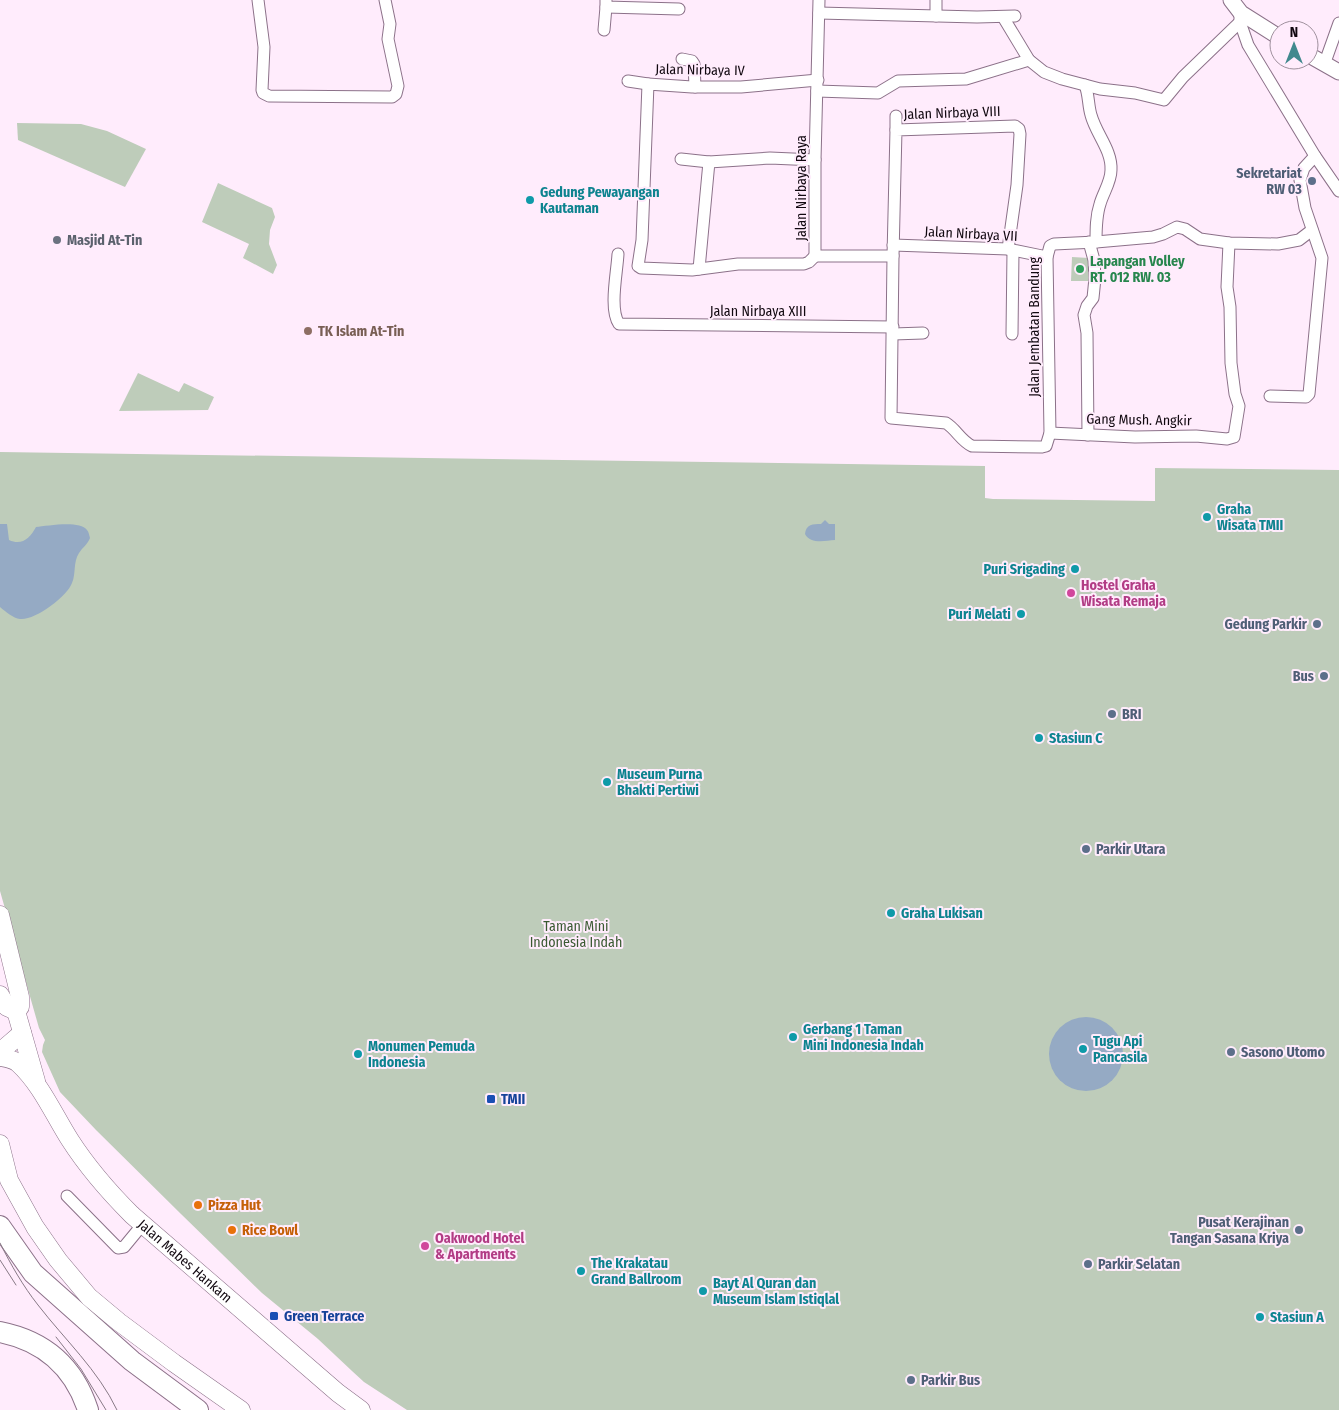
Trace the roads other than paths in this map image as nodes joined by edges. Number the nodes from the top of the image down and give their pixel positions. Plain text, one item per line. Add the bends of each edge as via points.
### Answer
1 (258, 0) edge
2 (385, 0) edge
3 (819, 0) edge
4 (936, 0) edge
5 (1231, 0) edge
6 (606, 4) edge
7 (678, 9) dead end
8 (819, 13) junction
9 (936, 16) junction
10 (1015, 16) dead end
11 (1003, 17) junction
12 (1240, 17) junction
13 (1339, 23) edge
14 (604, 30) dead end
15 (1269, 32) edge
16 (682, 59) dead end
17 (1029, 60) junction
18 (1319, 62) edge
19 (1324, 65) junction
20 (1339, 72) edge
21 (628, 81) dead end
22 (648, 84) junction
23 (817, 85) junction
24 (1085, 85) junction
25 (695, 87) junction
26 (896, 116) dead end
27 (896, 130) junction
28 (1315, 156) junction
29 (681, 159) dead end
30 (815, 160) junction
31 (709, 162) junction
32 (1339, 191) edge
33 (1312, 230) junction
34 (1093, 242) junction
35 (1229, 243) junction
36 (1010, 250) junction
37 (893, 251) junction
38 (618, 254) dead end
39 (815, 256) junction
40 (1047, 257) junction
41 (699, 269) junction
42 (893, 330) junction
43 (923, 333) dead end
44 (1012, 334) dead end
45 (1270, 396) dead end
46 (1050, 433) junction
47 (1088, 435) junction
48 (0, 916) edge
49 (0, 995) edge
50 (16, 1011) junction
51 (22, 1033) junction
52 (0, 1052) edge
53 (0, 1058) edge
54 (38, 1086) junction
55 (0, 1144) edge
56 (67, 1196) dead end
57 (143, 1224) junction
58 (0, 1226) edge
59 (0, 1332) edge
60 (88, 1410) edge
61 (198, 1410) edge
62 (241, 1410) edge
63 (361, 1410) edge

1 - 2 street via 264,47 262,90 268,96 392,97 398,86 388,39 390,24
3 - 8 street, Jalan Nirbaya Raya
4 - 9 street
5 - 12 street
6 - 7 street
6 - 14 street
8 - 9 street
8 - 23 street, Jalan Nirbaya Raya
9 - 11 street
10 - 11 street
11 - 17 street
12 - 15 street
12 - 24 street via 1164,100
12 - 28 street via 1248,45
13 - 19 street
16 - 25 street via 692,60 694,64
17 - 23 street, Jalan Nirbaya IV via 966,79 898,81 878,93
17 - 24 street via 1044,72
18 - 19 street
19 - 20 street
21 - 22 street
22 - 25 street, Jalan Nirbaya IV
22 - 41 street, Jalan Nirbaya IV via 642,240 638,266
23 - 25 street, Jalan Nirbaya IV
23 - 30 street, Jalan Nirbaya Raya
24 - 34 street via 1090,115 1103,140 1111,169 1100,203
26 - 27 street
27 - 36 street, Jalan Nirbaya VIII via 1015,126 1019,129
27 - 37 street, Jalan Nirbaya VIII
28 - 32 street
28 - 33 street via 1304,168 1300,180
29 - 31 street
30 - 31 street via 770,158
30 - 39 street, Jalan Nirbaya Raya
31 - 41 street
33 - 35 street, Jalan Jembatan Bandung via 1299,240 1278,244
33 - 45 street via 1322,258 1310,394 1306,397
34 - 35 street, Jalan Jembatan Bandung via 1153,236 1177,227 1200,239
34 - 40 street, Jalan Jembatan Bandung via 1054,244 1050,246
34 - 47 street via 1093,298 1084,315
35 - 47 street, Gang Mush. Angkir via 1227,287 1231,363 1239,406 1234,437 1227,440 1196,436
36 - 37 street, Jalan Nirbaya VII
36 - 40 street, Jalan Nirbaya VII
36 - 44 street
37 - 39 street, Jalan Nirbaya Raya
37 - 42 street
38 - 42 street, Jalan Nirbaya XIII via 614,310 620,324
39 - 41 street via 808,264 738,264
40 - 46 street, Jalan Jembatan Bandung
42 - 43 street, Jalan Nirbaya XIII
42 - 46 street via 891,418 946,423 967,443 978,447 1042,447 1048,443
46 - 47 street, Gang Mush. Angkir
48 - 50 main road via 20,997 20,1007
49 - 50 main road via 7,1008
50 - 51 main road
51 - 52 main road
51 - 54 main road
53 - 54 main road via 17,1062
54 - 57 main road, Jalan Mabes Hankam via 70,1141 101,1183
55 - 62 main road via 9,1180 35,1227 89,1297
56 - 57 street via 118,1248 124,1247
57 - 63 main road, Jalan Mabes Hankam
58 - 61 highway via 33,1273 132,1361
59 - 60 highway via 29,1341 57,1359 79,1386

